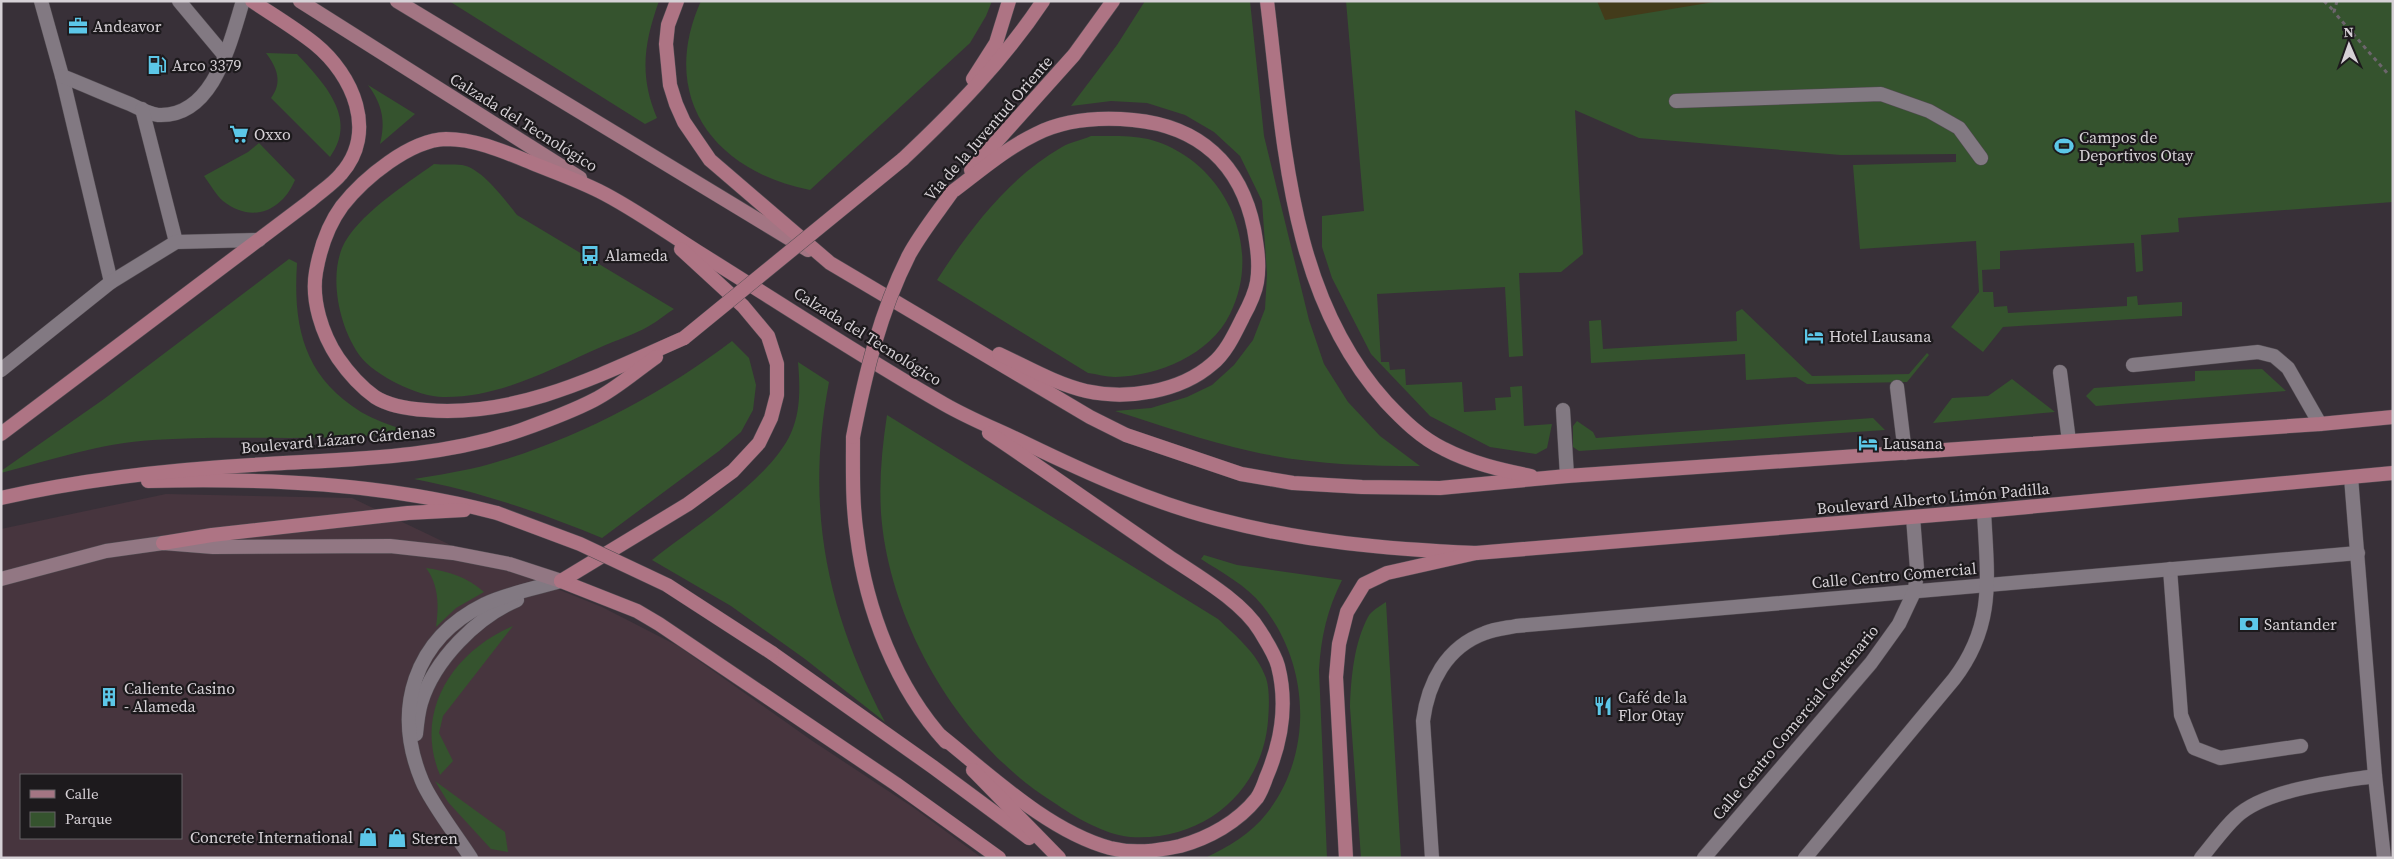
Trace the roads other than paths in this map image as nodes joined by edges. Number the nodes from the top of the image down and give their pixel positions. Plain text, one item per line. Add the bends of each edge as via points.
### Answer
1 (41, 1) edge
2 (179, 1) edge
3 (243, 1) edge
4 (252, 1) edge
5 (300, 1) edge
6 (397, 1) edge
7 (415, 1) edge
8 (677, 1) edge
9 (1009, 1) edge
10 (1043, 1) edge
11 (1113, 1) edge
12 (1267, 1) edge
13 (468, 45) junction
14 (225, 56) junction
15 (62, 76) junction
16 (1676, 101) dead end
17 (142, 109) junction
18 (1981, 158) dead end
19 (903, 159) junction
20 (600, 191) junction
21 (952, 192) junction
22 (655, 226) junction
23 (259, 240) junction
24 (176, 242) junction
25 (830, 263) junction
26 (111, 282) junction
27 (926, 319) junction
28 (684, 338) junction
29 (2134, 365) dead end
30 (1, 370) edge
31 (2060, 372) dead end
32 (1897, 387) dead end
33 (946, 406) junction
34 (1563, 410) dead end
35 (2393, 417) edge
36 (2320, 424) junction
37 (1, 434) edge
38 (2069, 441) junction
39 (1905, 453) junction
40 (2393, 473) edge
41 (1567, 476) junction
42 (2351, 477) junction
43 (1546, 479) junction
44 (45, 488) junction
45 (1, 498) edge
46 (1984, 511) junction
47 (497, 513) junction
48 (1913, 517) junction
49 (164, 543) junction
50 (1476, 553) junction
51 (2358, 553) junction
52 (2170, 569) junction
53 (1, 579) edge
54 (561, 581) junction
55 (1987, 585) junction
56 (1915, 590) junction
57 (941, 736) junction
58 (2301, 746) dead end
59 (2375, 776) junction
60 (471, 858) edge
61 (999, 858) edge
62 (1057, 858) edge
63 (1346, 858) edge
64 (1432, 858) edge
65 (1704, 858) edge
66 (1805, 858) edge
67 (2201, 858) edge
68 (2384, 858) edge

1 - 15 street
2 - 14 street
3 - 14 street
4 - 23 highway via 316,44 332,61 355,99 360,116 360,133 351,160 341,174
5 - 20 main road, Calzada del Tecnológico
6 - 13 main road
7 - 13 main road
8 - 25 highway via 668,25 666,44 670,85 684,122 710,160
9 - 19 highway via 996,43 981,69
10 - 19 highway via 996,66
11 - 21 highway, Via de la Juventud Oriente via 1074,55
12 - 43 highway via 1289,180 1304,247 1346,349 1373,388 1405,423 1444,449 1490,467
13 - 25 main road
14 - 17 street via 213,82 196,102 177,113 157,115
15 - 17 street
15 - 26 street
16 - 18 street via 1881,94 1928,111 1959,128
17 - 24 street
19 - 28 highway, bridge
20 - 22 highway, Calzada del Tecnológico
20 - 28 highway via 497,149 468,141 442,139 420,145 394,159 364,182 341,208 324,240 314,277 318,310 329,344 346,370 376,397 407,409 447,412 546,396
21 - 27 highway via 1009,148 1052,127 1094,119 1172,126 1204,143 1232,171 1243,189 1256,241 1257,282 1240,324 1212,364 1185,380 1153,392 1119,394 1086,391 1048,377
21 - 57 highway, Via de la Juventud Oriente, bridge via 910,254 894,289 866,371 853,437 857,537 869,593 888,650 913,698
22 - 33 highway, Calzada del Tecnológico
22 - 54 highway via 743,306 768,336 777,364 777,395 759,443 733,471 688,504
23 - 24 street
23 - 37 highway
24 - 26 street
25 - 27 highway
26 - 30 street
27 - 43 highway via 1090,417 1136,438 1241,474 1292,483 1362,487 1440,488
28 - 44 highway, Boulevard Lázaro Cárdenas via 596,399 519,431 481,441 413,454 177,470
29 - 36 street via 2258,352 2274,356 2288,368
31 - 38 street
32 - 39 street
33 - 50 highway, Calzada del Tecnológico via 1089,473 1215,519 1316,540 1387,549
33 - 57 highway via 1074,490 1241,610 1259,628 1278,663 1283,728 1259,796 1237,818 1213,834 1150,852 1110,848 1064,829
34 - 41 street
35 - 36 highway
36 - 38 highway
38 - 39 highway
39 - 41 highway
40 - 42 highway, Boulevard Alberto Limón Padilla
41 - 43 highway
42 - 46 highway, Boulevard Alberto Limón Padilla
42 - 51 street
44 - 45 highway, Boulevard Lázaro Cárdenas
44 - 47 highway via 109,482 292,482 404,493
46 - 48 highway, Boulevard Alberto Limón Padilla
46 - 55 street
47 - 49 highway via 458,510 408,513
47 - 62 highway, bridge via 580,544 667,585 772,653
48 - 50 highway, Boulevard Alberto Limón Padilla
48 - 56 street, Calle Centro Comercial Centenario via 1917,570
49 - 53 main road via 106,551
49 - 54 main road via 390,546 453,553 509,564
50 - 63 highway via 1387,573 1364,584 1347,612 1339,644 1336,677
51 - 52 street, Calle Centro Comercial
51 - 59 street
52 - 55 street, Calle Centro Comercial
52 - 58 street via 2181,715 2194,748 2220,758
54 - 60 street via 486,604 466,615 434,644 416,674 409,701 414,756 422,783
54 - 61 highway via 637,610 896,784
55 - 56 street, Calle Centro Comercial
55 - 66 street via 1982,629 1966,664
56 - 64 street, Calle Centro Comercial via 1516,626 1485,632 1464,644 1444,662 1432,682 1426,701 1423,721
56 - 65 street, Calle Centro Comercial Centenario via 1888,641
57 - 62 highway
59 - 67 street via 2304,787 2270,798 2237,816
59 - 68 street

